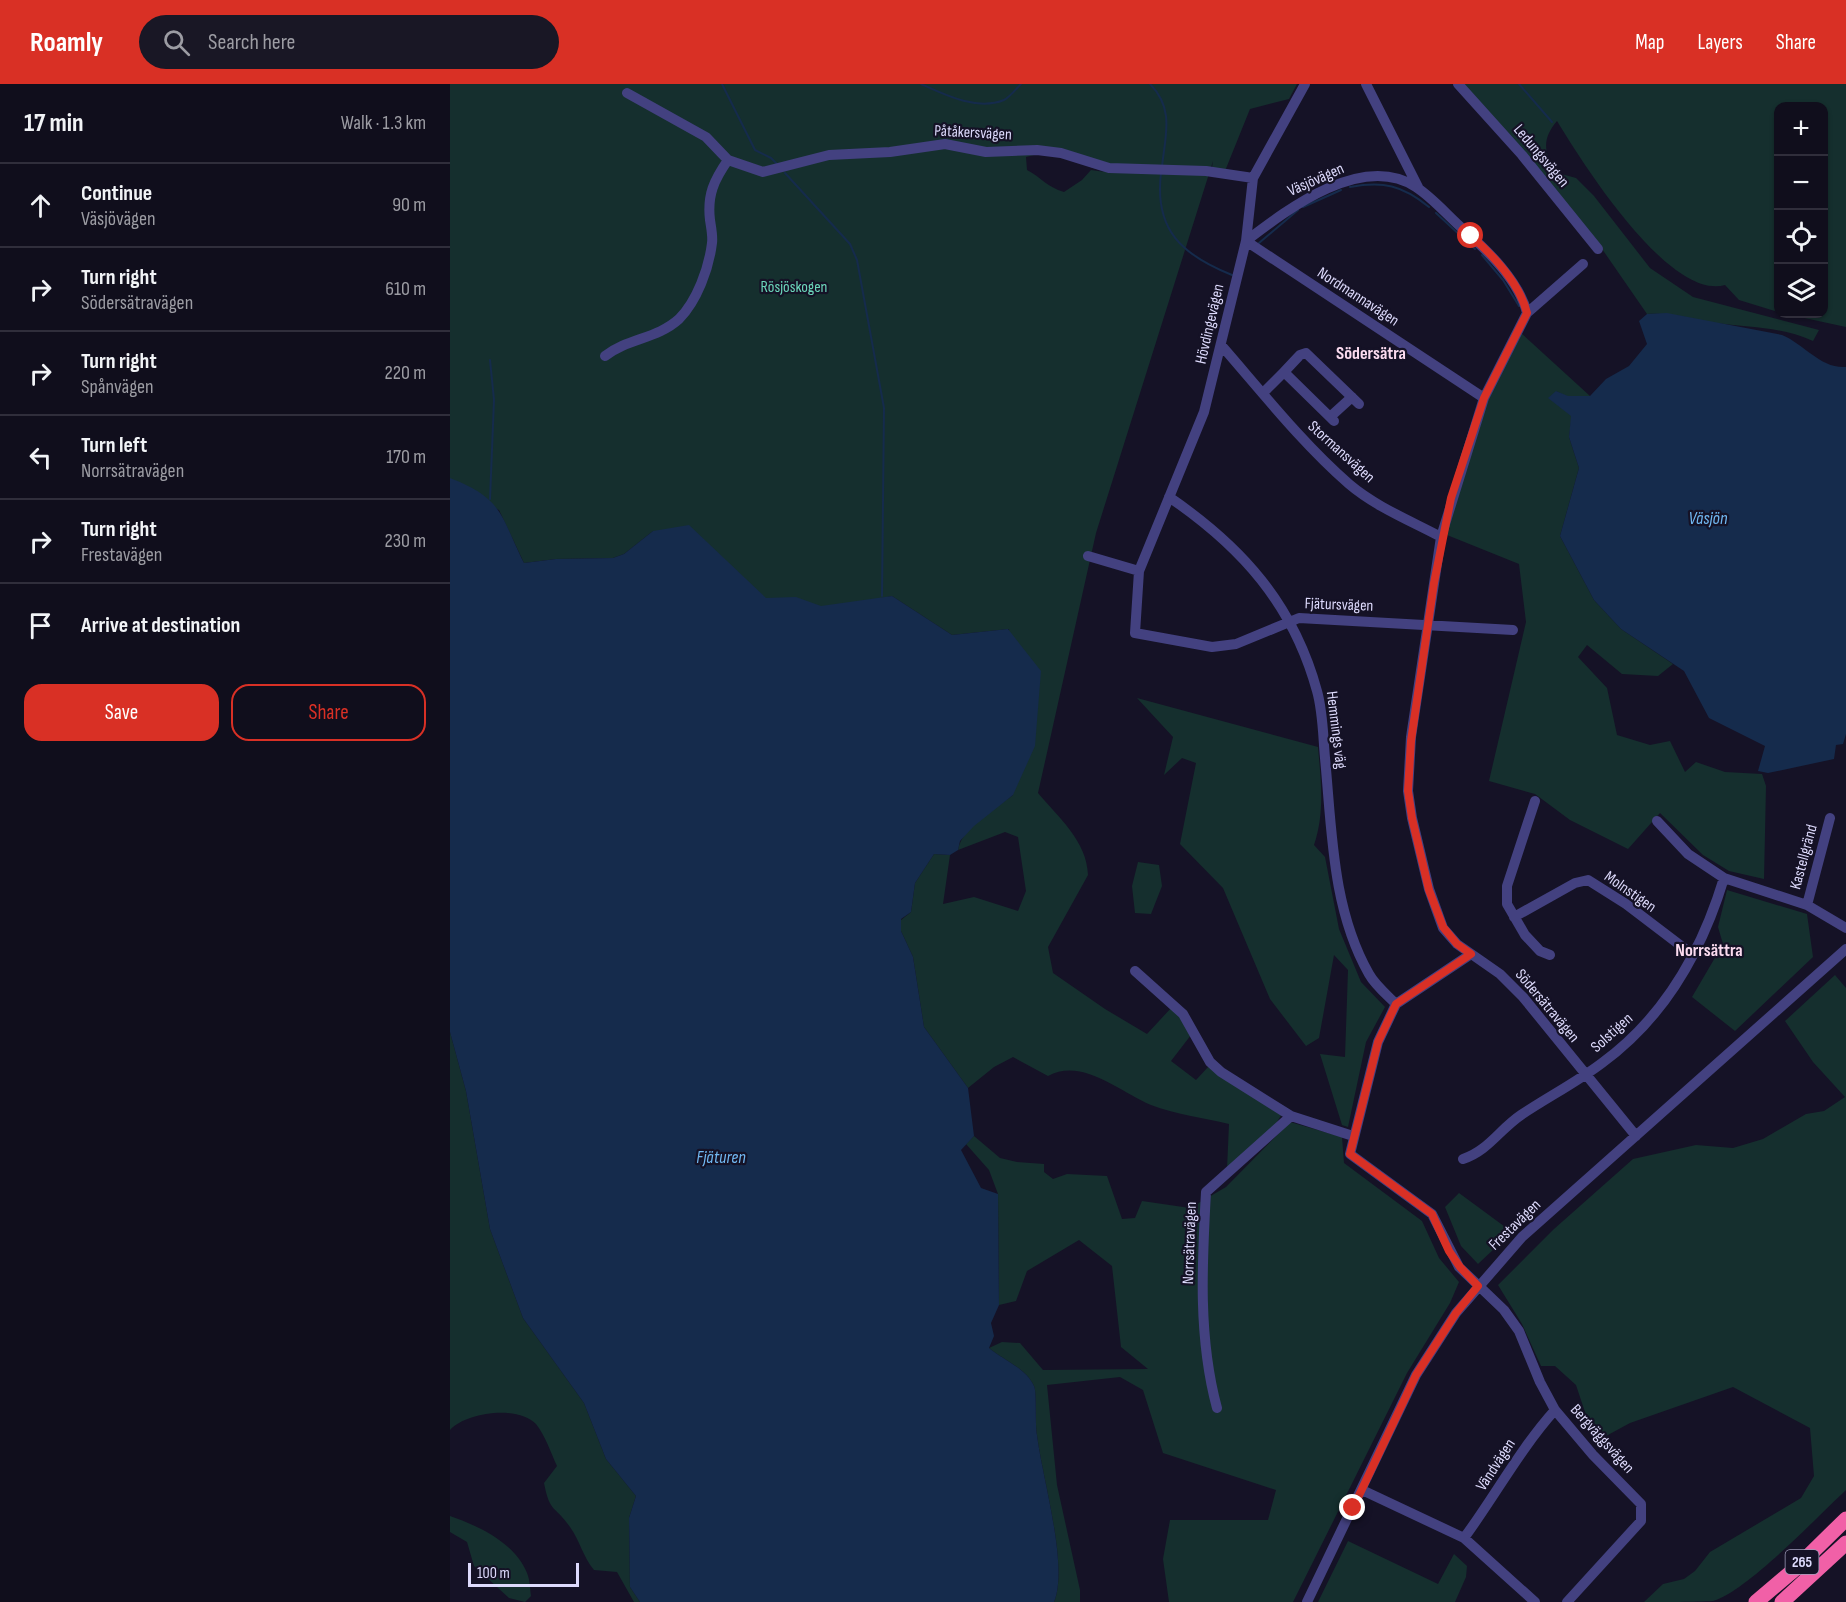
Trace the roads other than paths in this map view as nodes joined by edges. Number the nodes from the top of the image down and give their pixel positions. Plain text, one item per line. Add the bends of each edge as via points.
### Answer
1 (1305, 84) edge
2 (1366, 84) edge
3 (1458, 84) edge
4 (627, 93) dead end
5 (728, 160) junction
6 (1253, 178) junction
7 (1418, 187) junction
8 (1246, 241) junction
9 (1599, 249) dead end
10 (1583, 264) dead end
11 (1527, 313) junction
12 (1221, 345) junction
13 (605, 356) dead end
14 (1284, 372) junction
15 (1263, 393) junction
16 (1484, 398) junction
17 (1169, 497) junction
18 (1441, 537) junction
19 (1088, 556) dead end
20 (1139, 571) junction
21 (1290, 621) junction
22 (1427, 625) junction
23 (1513, 630) dead end
24 (1135, 633) joint
25 (1535, 801) dead end
26 (1830, 818) dead end
27 (1658, 821) dead end
28 (1724, 878) junction
29 (1807, 905) junction
30 (1514, 917) junction
31 (1846, 928) edge
32 (1846, 949) edge
33 (1471, 954) junction
34 (1550, 955) dead end
35 (1693, 955) junction
36 (1136, 971) dead end
37 (1396, 1004) junction
38 (1584, 1074) junction
39 (1291, 1116) junction
40 (1353, 1136) junction
41 (1636, 1136) junction
42 (1463, 1159) dead end
43 (1478, 1286) junction
44 (1217, 1408) dead end
45 (1555, 1410) junction
46 (1362, 1490) junction
47 (1846, 1519) edge
48 (1464, 1538) junction
49 (1846, 1543) edge
50 (1307, 1602) edge
51 (1534, 1602) edge
52 (1567, 1602) edge
53 (1756, 1602) edge
54 (1782, 1602) edge

1 - 6 street, Hövdingevägen
2 - 7 street
3 - 9 street, Ledungsvägen
4 - 5 street, Påtåkersvägen via 706,137
5 - 6 street, Påtåkersvägen via 745,168 770,172 829,155 945,144 986,152 1061,153 1110,168 1206,171
5 - 13 street via 715,179 708,203 713,241 695,296 667,329 620,345
6 - 8 street, Hövdingevägen
7 - 8 street, Väsjövägen via 1396,179 1355,179 1290,208
7 - 11 street, Väsjövägen via 1483,246 1521,296
8 - 12 street, Hövdingevägen
8 - 16 street, Nordmannavägen
10 - 11 street, Södersätravägen
11 - 16 street, Södersätravägen
12 - 15 street, Stormansvägen
12 - 17 street, Hövdingevägen via 1204,412
14 - 14 street, Stormansvägen via 1332,419 1355,400 1306,353
14 - 15 street, Stormansvägen
15 - 18 street, Stormansvägen via 1351,485
16 - 18 street, Södersätravägen
17 - 20 street, Hövdingevägen
17 - 21 street, Hemmings väg via 1243,556
18 - 22 street, Södersätravägen
19 - 20 street
20 - 24 street, Hövdingevägen
21 - 22 street, Fjätursvägen via 1326,618
21 - 24 street, Fjätursvägen via 1236,644 1212,647
21 - 37 street, Hemmings väg via 1317,693 1336,877 1347,930 1370,976
22 - 23 street, Fjätursvägen
22 - 33 street, Södersätravägen via 1408,791 1438,918 1457,944
25 - 30 street via 1507,886 1507,904
26 - 29 street, Kastellgränd
27 - 28 street via 1688,854
28 - 29 street
28 - 35 street, Solstigen via 1710,924
29 - 31 street
30 - 34 street via 1540,951
30 - 35 street, Molnstigen via 1575,883 1588,880
32 - 41 street, Frestavägen
33 - 37 street
33 - 38 street, Södersätravägen via 1500,974 1523,997
35 - 38 street, Solstigen via 1664,1003 1636,1034
36 - 39 street via 1183,1014 1210,1062
37 - 40 street via 1378,1042
38 - 41 street, Södersätravägen
38 - 42 street, Solstigen via 1515,1120 1478,1154
39 - 40 street
39 - 44 street, Norrsätravägen via 1206,1192 1202,1266 1205,1325 1211,1388
40 - 43 street via 1350,1154 1432,1214 1454,1259
41 - 43 street, Frestavägen via 1522,1237
43 - 45 street, Bergväggsvägen via 1504,1310 1519,1331
43 - 46 street, Frestavägen via 1416,1375
45 - 48 street, Vändvägen
45 - 52 street, Bergväggsvägen via 1641,1504 1641,1521
46 - 48 street
46 - 50 street, Frestavägen
47 - 53 highway, 265
48 - 51 street
49 - 54 highway, 265

